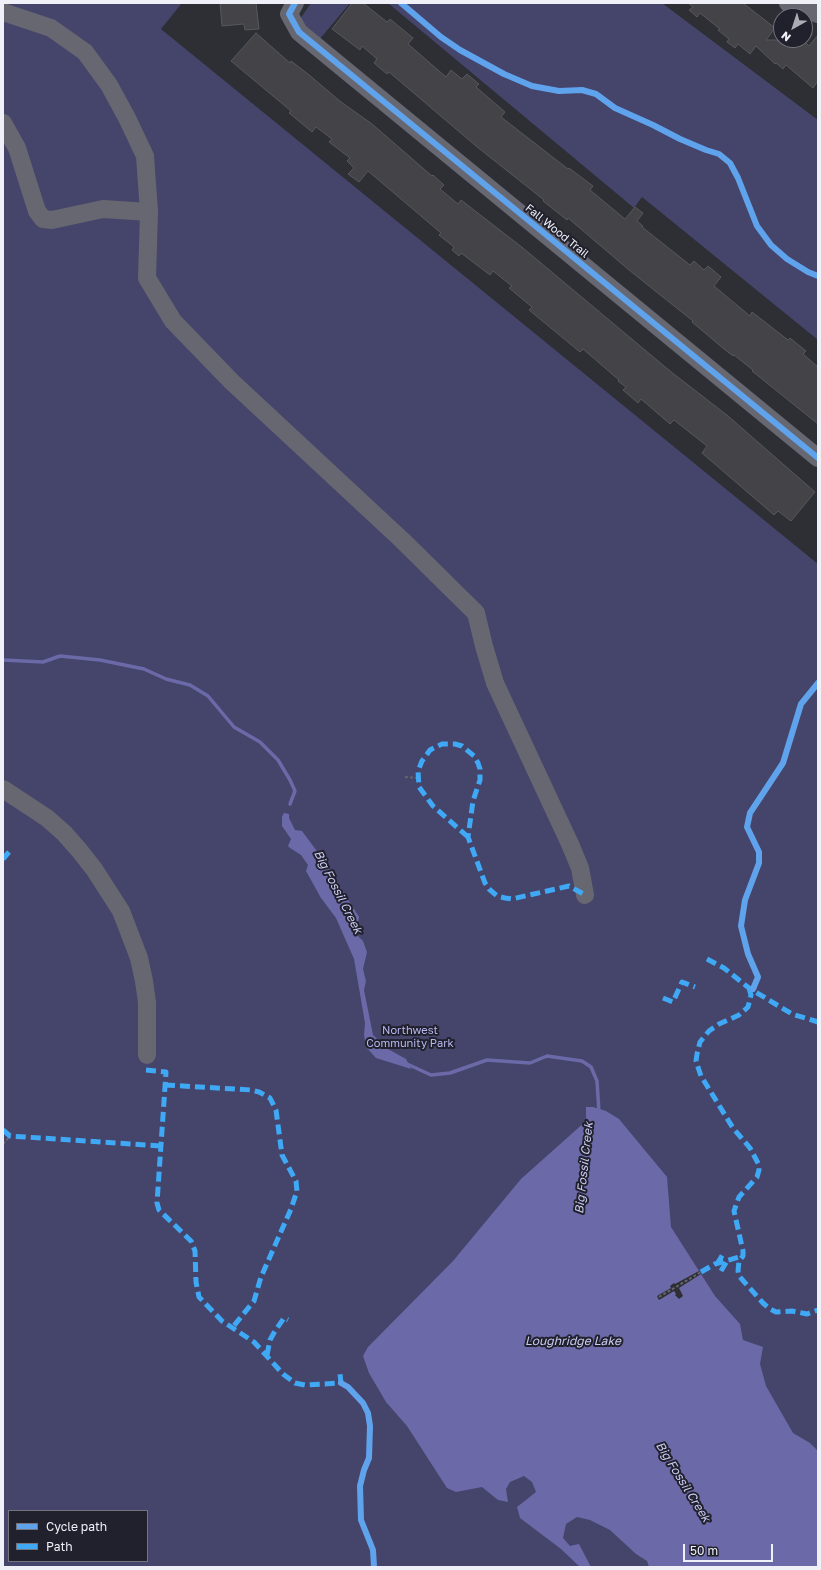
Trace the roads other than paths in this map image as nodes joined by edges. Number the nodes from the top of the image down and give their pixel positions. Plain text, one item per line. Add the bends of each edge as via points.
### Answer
1 (788, 3) edge
2 (292, 8) edge
3 (3, 12) edge
4 (818, 14) edge
5 (3, 124) edge
6 (149, 212) junction
7 (818, 458) edge
8 (3, 789) edge
9 (585, 895) dead end
10 (147, 1055) dead end

1 - 4 street
2 - 7 street, Fall Wood Trail via 299,32
3 - 6 street via 51,28 85,52 110,85 145,156
5 - 6 street via 17,148 37,211 43,219 52,220 103,209
6 - 9 street via 147,278 173,321 231,381 402,540 476,613 495,683 570,844 580,868
8 - 10 street via 36,810 64,833 94,869 121,911 139,958 144,981 147,1002

